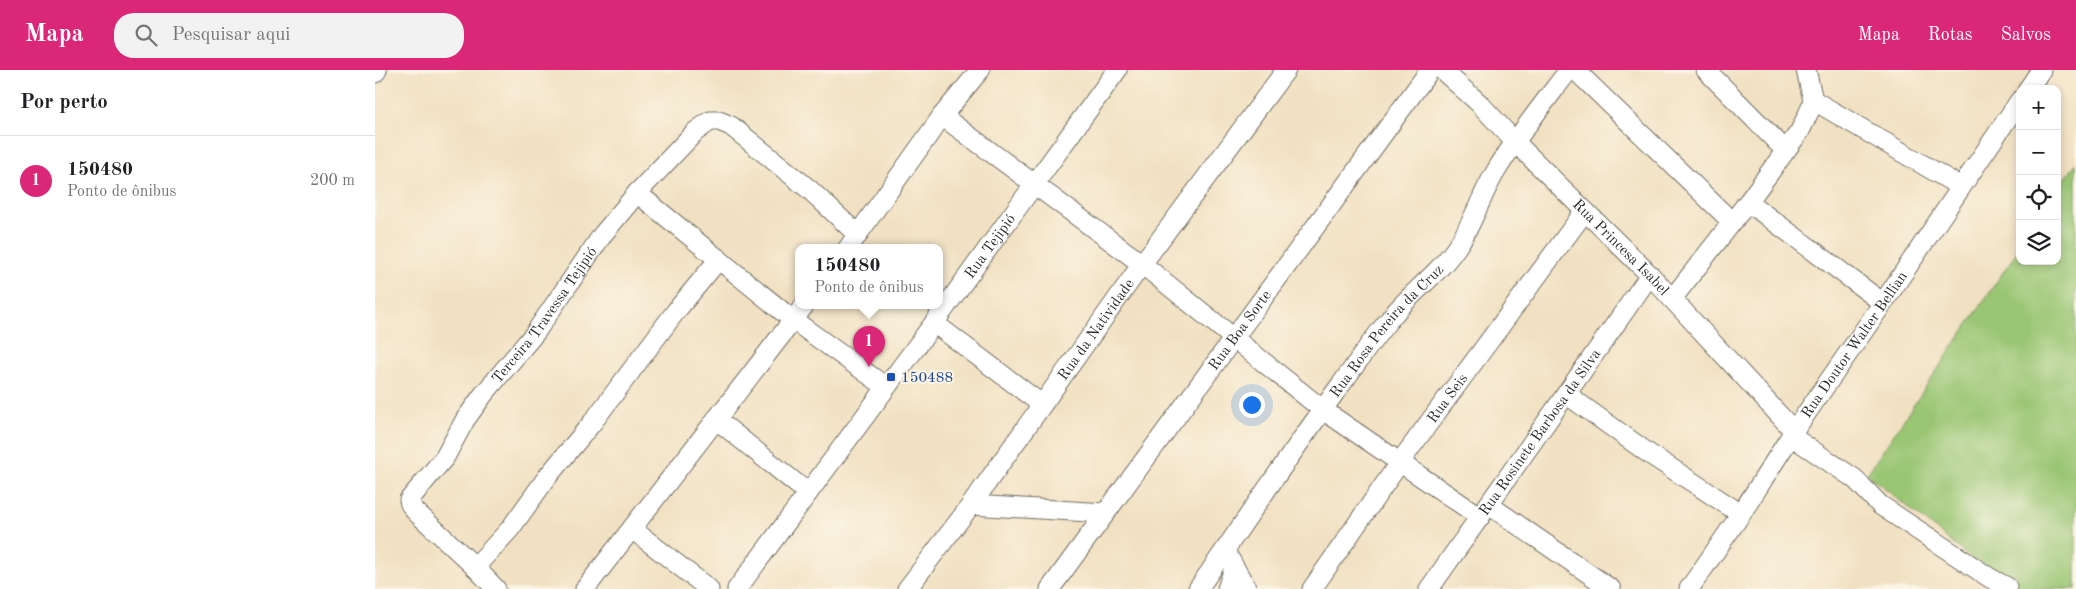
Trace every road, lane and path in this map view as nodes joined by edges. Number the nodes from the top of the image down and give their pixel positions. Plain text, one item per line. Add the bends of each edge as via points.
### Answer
1 (980, 70) edge
2 (1286, 70) edge
3 (1430, 70) edge
4 (1442, 70) edge
5 (1569, 70) edge
6 (1575, 70) edge
7 (1706, 70) edge
8 (1806, 70) edge
9 (1114, 71) edge
10 (1813, 100) junction
11 (2016, 106) edge
12 (942, 116) junction
13 (1515, 142) junction
14 (1784, 149) junction
15 (1033, 185) junction
16 (1961, 186) junction
17 (637, 193) junction
18 (1748, 202) junction
19 (1585, 211) junction
20 (1732, 222) junction
21 (853, 241) edge
22 (719, 259) junction
23 (1141, 264) junction
24 (1650, 275) junction
25 (1672, 299) junction
26 (1883, 303) junction
27 (799, 313) edge
28 (934, 323) junction
29 (1233, 338) junction
30 (886, 386) junction
31 (1566, 394) junction
32 (1041, 404) junction
33 (1323, 410) junction
34 (716, 419) junction
35 (1792, 434) junction
36 (1400, 462) junction
37 (808, 492) junction
38 (971, 505) junction
39 (1484, 511) junction
40 (1106, 513) junction
41 (1741, 514) junction
42 (632, 529) junction
43 (1225, 551) junction
44 (475, 567) junction
45 (1234, 568) junction
46 (2007, 587) dead end
47 (496, 589) edge
48 (585, 589) edge
49 (709, 589) edge
50 (737, 589) edge
51 (907, 589) edge
52 (1050, 589) edge
53 (1199, 589) edge
54 (1227, 589) edge
55 (1247, 589) edge
56 (1312, 589) edge
57 (1429, 589) edge
58 (1611, 589) edge
59 (1689, 589) edge

1 - 12 street
2 - 23 street, Rua da Natividade
3 - 29 street, Rua Boa Sorte
4 - 13 street, Rua Princesa Isabel
5 - 13 street, Rua Rosa Pereira da Cruz
6 - 20 street
7 - 14 street
8 - 10 street
9 - 15 street, Rua Tejipió
10 - 14 street via 1799,131
10 - 16 street
11 - 16 street, Rua Doutor Walter Bellian
12 - 15 street
12 - 21 street
13 - 19 street, Rua Princesa Isabel
13 - 33 street, Rua Rosa Pereira da Cruz via 1481,196 1459,245 1388,320
14 - 18 street
15 - 23 street
15 - 28 street, Rua Tejipió
16 - 26 street, Rua Doutor Walter Bellian
17 - 21 street via 695,132 710,120 719,121 731,126 810,190
17 - 22 street
17 - 44 street, Terceira Travessa Tejipió via 603,234 535,333 483,395 445,457 409,500 415,511
18 - 20 street
18 - 26 street
19 - 24 street, Rua Princesa Isabel
19 - 36 street, Rua Seis
20 - 25 street
22 - 27 street
22 - 44 street via 510,529
23 - 29 street
23 - 32 street, Rua da Natividade
24 - 25 street, Rua Princesa Isabel
24 - 31 street, Rua Rosinete Barbosa da Silva
25 - 35 street, Rua Princesa Isabel
26 - 35 street, Rua Doutor Walter Bellian
27 - 30 street
27 - 34 street
28 - 30 street, Rua Tejipió
28 - 32 street
29 - 33 street
29 - 40 street, Rua Boa Sorte
30 - 37 street, Rua Tejipió
31 - 39 street, Rua Rosinete Barbosa da Silva
31 - 41 street
32 - 38 street, Rua da Natividade
33 - 36 street
33 - 43 street, Rua Rosa Pereira da Cruz
34 - 37 street
34 - 42 street
35 - 41 street, Rua Doutor Walter Bellian
35 - 46 street, Rua Princesa Isabel via 1855,479 1880,505
36 - 39 street
36 - 56 street, Rua Seis
37 - 50 street, Rua Tejipió
38 - 40 street
38 - 51 street, Rua da Natividade
39 - 57 street, Rua Rosinete Barbosa da Silva
39 - 58 street
40 - 52 street, Rua Boa Sorte
41 - 59 street, Rua Doutor Walter Bellian
42 - 48 street
42 - 49 street
43 - 45 street
43 - 53 street, Rua Rosa Pereira da Cruz
44 - 47 street, Terceira Travessa Tejipió
45 - 54 street
45 - 55 street

